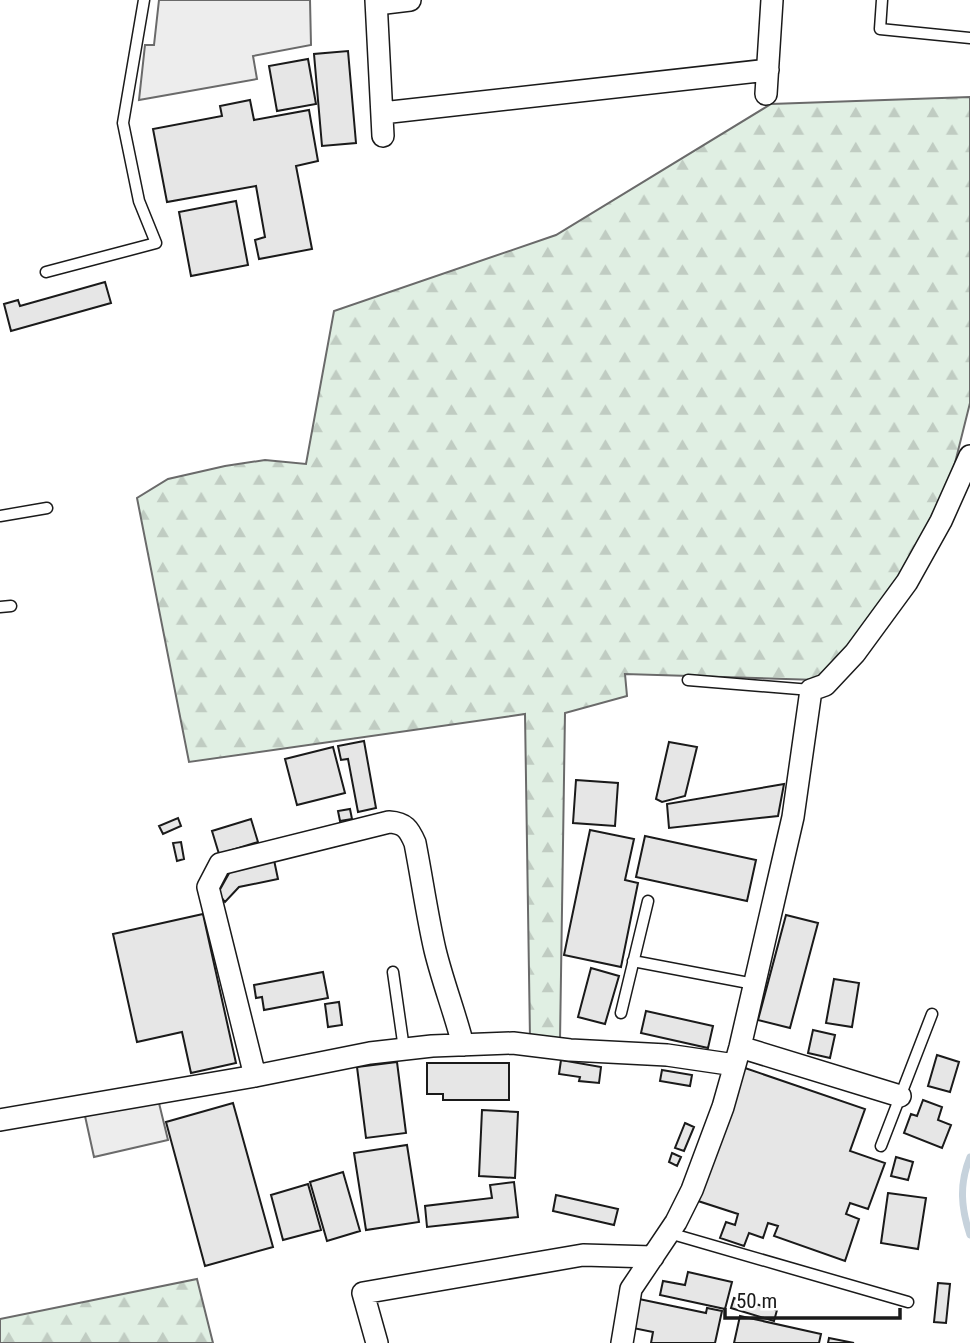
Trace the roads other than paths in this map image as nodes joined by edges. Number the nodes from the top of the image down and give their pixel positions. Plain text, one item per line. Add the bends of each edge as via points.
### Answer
1 (144, 0) edge
2 (410, 0) edge
3 (772, 0) edge
4 (882, 0) edge
5 (377, 2) edge
6 (970, 38) edge
7 (768, 70) junction
8 (766, 94) dead end
9 (382, 113) junction
10 (383, 136) dead end
11 (46, 272) dead end
12 (970, 456) edge
13 (47, 508) dead end
14 (0, 516) edge
15 (688, 680) dead end
16 (811, 690) junction
17 (648, 901) dead end
18 (633, 961) junction
19 (393, 972) dead end
20 (754, 984) junction
21 (621, 1013) dead end
22 (932, 1014) dead end
23 (463, 1045) junction
24 (404, 1049) junction
25 (737, 1056) junction
26 (255, 1076) junction
27 (900, 1096) junction
28 (0, 1120) edge
29 (881, 1146) dead end
30 (668, 1233) junction
31 (653, 1257) junction
32 (908, 1302) dead end
33 (377, 1343) edge
34 (622, 1343) edge

1 - 11 lane via 123,123 139,201 156,243
2 - 5 street
3 - 7 street
4 - 6 lane via 880,29
5 - 9 street
7 - 8 street
7 - 9 street
9 - 10 street
12 - 16 street via 908,582 855,653 825,685
13 - 14 lane
15 - 16 lane
16 - 20 street via 793,817
17 - 18 lane
18 - 20 lane
18 - 21 lane
19 - 24 lane
20 - 25 street
22 - 27 lane
23 - 24 street
23 - 25 street via 513,1043 570,1050
23 - 26 street via 435,949 415,843 400,822 389,822 220,864 208,887
24 - 26 street
25 - 27 street
25 - 30 street via 692,1190
26 - 28 street
27 - 29 lane
30 - 31 street
30 - 32 lane
31 - 33 street via 583,1255 363,1293
31 - 34 street via 631,1289

